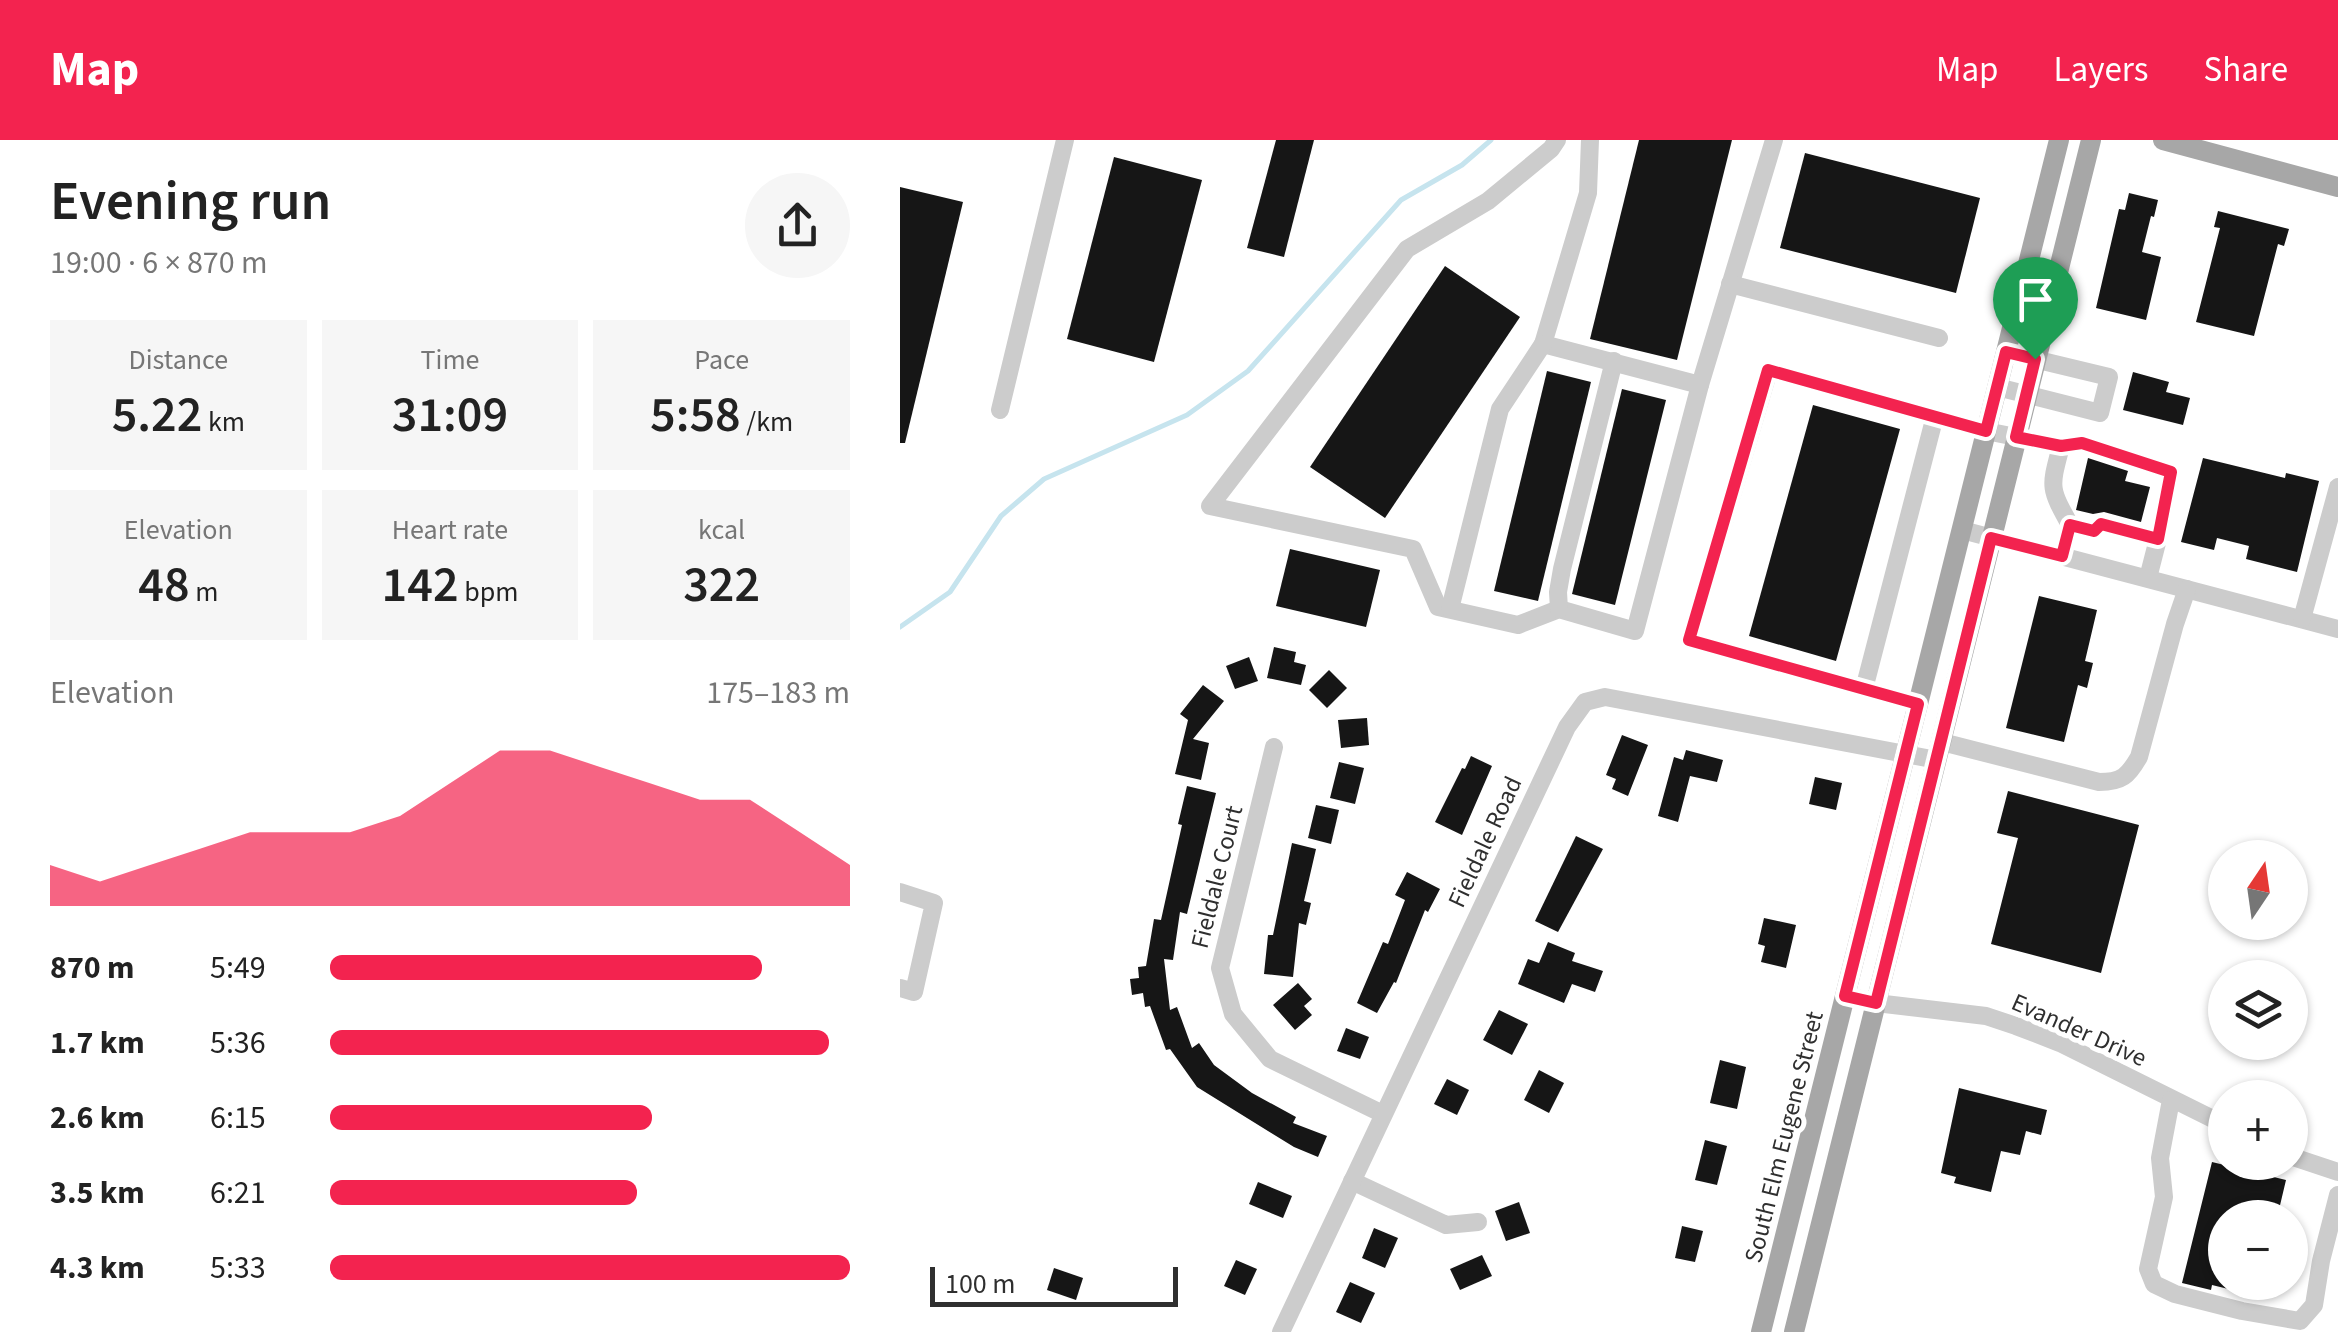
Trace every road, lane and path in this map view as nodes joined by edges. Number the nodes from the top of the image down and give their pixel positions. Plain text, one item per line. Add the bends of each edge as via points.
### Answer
1 (1064, 140) edge
2 (1557, 140) edge
3 (1590, 140) edge
4 (1774, 140) edge
5 (2059, 140) edge
6 (2091, 140) edge
7 (2163, 140) edge
8 (2338, 187) edge
9 (1730, 284) junction
10 (1939, 338) dead end
11 (1544, 344) junction
12 (2006, 352) junction
13 (2035, 359) junction
14 (1614, 362) junction
15 (1700, 384) junction
16 (1997, 387) junction
17 (2026, 394) junction
18 (1000, 410) dead end
19 (1935, 416) junction
20 (1986, 431) junction
21 (2016, 437) junction
22 (2061, 446) junction
23 (2338, 487) edge
24 (2070, 525) junction
25 (1962, 530) junction
26 (1991, 538) junction
27 (2158, 539) junction
28 (2062, 556) junction
29 (2148, 578) junction
30 (2187, 589) junction
31 (1450, 609) junction
32 (1559, 610) junction
33 (2302, 620) junction
34 (2338, 629) edge
35 (1864, 689) junction
36 (1918, 704) junction
37 (1274, 748) dead end
38 (1940, 752) junction
39 (1906, 754) junction
40 (900, 892) edge
41 (900, 988) edge
42 (1845, 996) junction
43 (1876, 1003) junction
44 (2172, 1100) junction
45 (1384, 1114) junction
46 (2208, 1118) edge
47 (2308, 1162) edge
48 (2338, 1172) edge
49 (1352, 1181) junction
50 (2338, 1195) edge
51 (1478, 1222) dead end
52 (1280, 1332) edge
53 (1761, 1332) edge
54 (1794, 1332) edge

1 - 18 street
2 - 31 street via 1488,200 1407,249 1210,506 1413,549 1438,607
3 - 11 street via 1588,193
4 - 9 street
5 - 12 main road, South Elm Eugene Street
6 - 13 main road
7 - 8 main road
9 - 10 street
9 - 15 street
11 - 14 street
11 - 31 street via 1500,409
12 - 13 street
12 - 16 main road, South Elm Eugene Street
13 - 17 main road
13 - 17 street via 2109,378 2100,412
14 - 15 street
14 - 32 street via 1562,569
15 - 32 street via 1635,631
16 - 17 street
16 - 20 main road, South Elm Eugene Street
17 - 21 main road
19 - 20 street
19 - 35 street
19 - 35 street via 1768,370 1689,640
20 - 21 street
20 - 25 main road, South Elm Eugene Street
21 - 22 street
21 - 26 main road
22 - 24 street via 2052,493
22 - 27 street via 2082,443 2171,472
23 - 33 street
24 - 27 street via 2094,531 2101,524
24 - 28 street
25 - 26 street
25 - 36 main road, South Elm Eugene Street
26 - 28 street
26 - 38 main road
27 - 29 street
28 - 29 street
29 - 30 street
30 - 33 street
30 - 38 street, Fieldale Road via 2128,776 2099,782
31 - 32 street via 1518,625
33 - 34 street
35 - 36 street
36 - 39 main road, South Elm Eugene Street
37 - 45 street, Fieldale Court via 1220,968 1233,1014 1270,1059
38 - 39 street, Fieldale Road
38 - 43 main road
39 - 42 main road, South Elm Eugene Street
39 - 45 street, Fieldale Road via 1604,697 1585,702 1567,727
40 - 41 street via 934,902 914,992
42 - 43 street, Evander Drive
42 - 53 main road, South Elm Eugene Street
43 - 44 street, Evander Drive via 1986,1016
43 - 54 main road
44 - 46 street, Evander Drive
44 - 50 street via 2160,1158 2164,1197 2148,1269 2154,1284 2300,1321 2314,1305
45 - 49 street, Fieldale Road
47 - 48 street
49 - 51 street via 1446,1224
49 - 52 street, Fieldale Road

